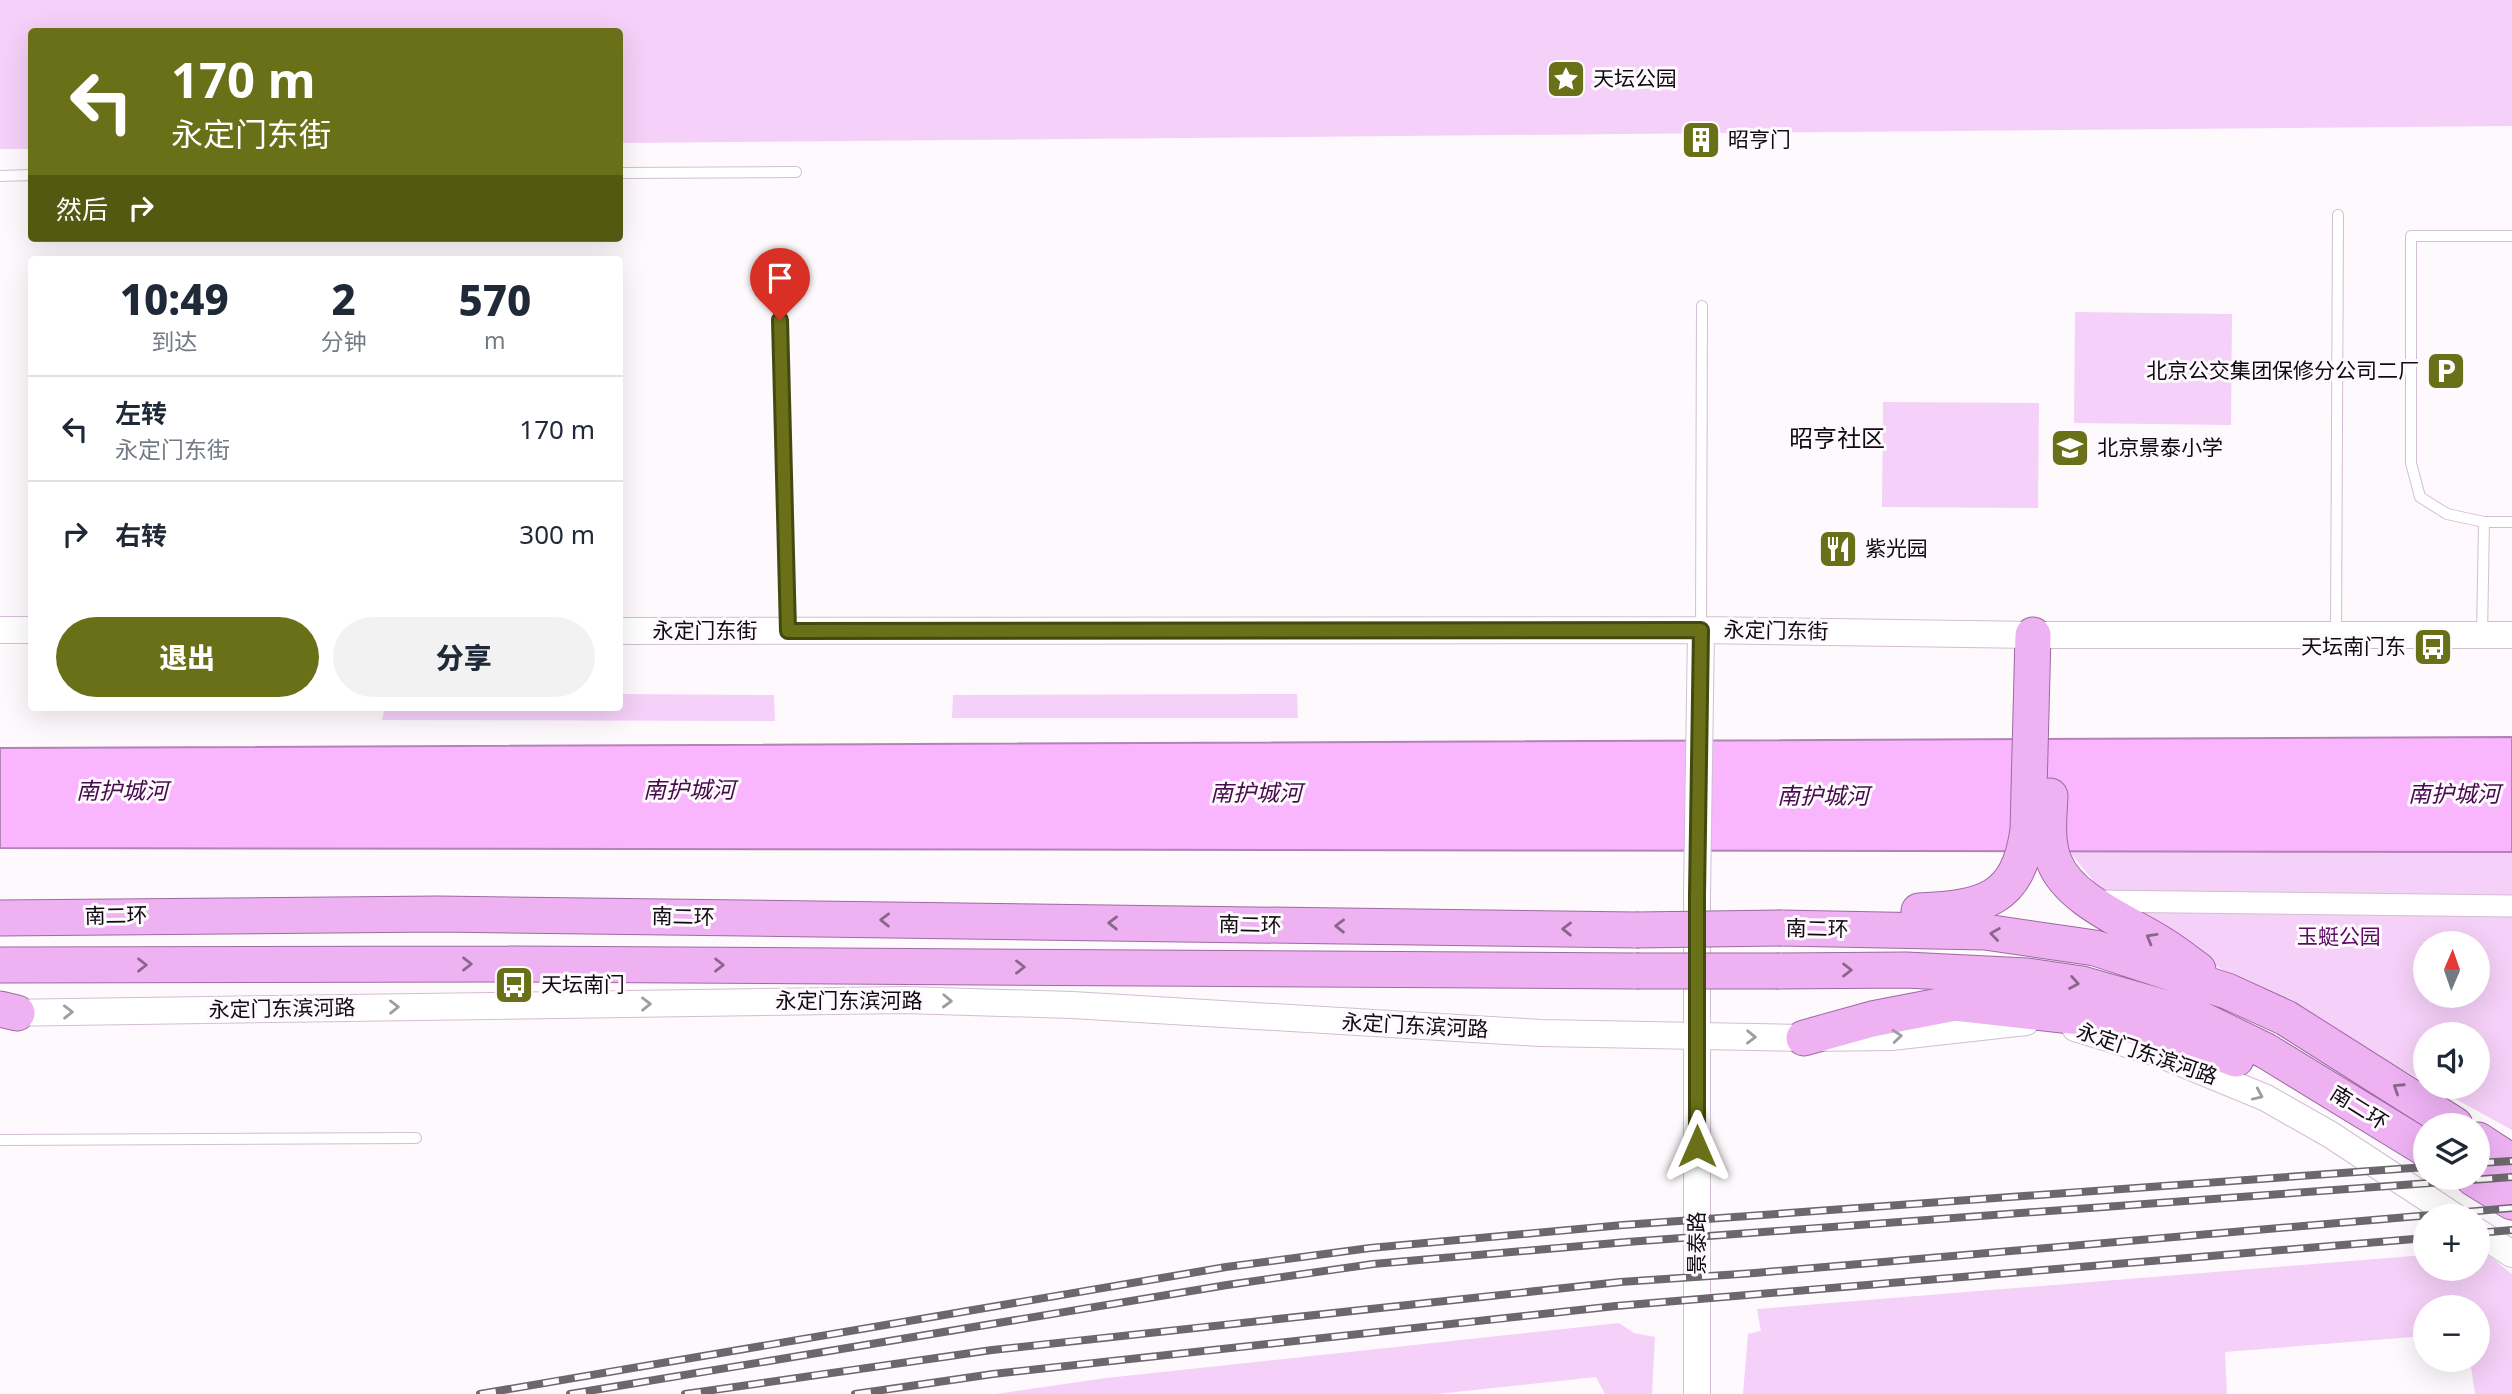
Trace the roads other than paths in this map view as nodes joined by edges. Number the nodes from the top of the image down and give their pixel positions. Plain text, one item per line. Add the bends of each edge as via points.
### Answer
1 (796, 172) dead end
2 (623, 173) edge
3 (28, 175) edge
4 (0, 176) edge
5 (2338, 215) dead end
6 (2512, 236) edge
7 (1702, 306) dead end
8 (780, 320) dead end
9 (2484, 522) junction
10 (2512, 522) edge
11 (0, 630) edge
12 (28, 630) edge
13 (1701, 630) junction
14 (623, 631) edge
15 (788, 631) junction
16 (2044, 635) junction
17 (2336, 635) junction
18 (2482, 635) junction
19 (2512, 635) edge
20 (2042, 699) junction
21 (2078, 892) junction
22 (2512, 906) edge
23 (0, 918) edge
24 (1781, 928) junction
25 (0, 965) edge
26 (2227, 991) junction
27 (6, 1012) edge
28 (1697, 1036) junction
29 (1804, 1038) junction
30 (2348, 1101) junction
31 (2436, 1113) edge
32 (416, 1138) dead end
33 (0, 1140) edge
34 (2413, 1141) edge
35 (2490, 1147) edge
36 (2512, 1161) edge
37 (2490, 1188) edge
38 (2512, 1202) edge
39 (2436, 1204) edge
40 (2490, 1240) edge
41 (2512, 1254) edge
42 (1697, 1394) edge

1 - 2 lane
3 - 4 lane
5 - 17 lane
6 - 9 lane via 2411,236 2414,474 2420,497 2447,514
7 - 13 lane
8 - 15 lane
9 - 10 lane
9 - 18 lane
11 - 12 street
13 - 15 street, 永定门东街
13 - 16 street, 永定门东街
13 - 28 street, 景泰路
14 - 15 street, 永定门东街
16 - 17 street, 永定门东街
16 - 20 highway
17 - 18 street, 永定门东街
18 - 19 street, 永定门东街
20 - 21 highway via 2054,861
20 - 24 highway via 2025,855 2010,881 1987,902 1961,909
21 - 22 street
26 -> 21 highway
24 -> 23 highway, 南二环, bridge via 1636,930 438,914
26 -> 24 highway, 南二环 via 2095,948 1998,934
25 -> 30 highway, 南二环, bridge via 1906,970 2027,975 2082,984 2194,1016 2266,1051
31 -> 26 highway, 南二环 via 2286,1018
27 -> 28 street, 永定门东滨河路 via 905,1000 1541,1033
28 -> 29 street, 永定门东滨河路
28 - 42 street, 景泰路
29 - 30 highway via 1872,1018 1955,1003 2028,1010 2115,1021 2178,1037
29 -> 39 street, 永定门东滨河路 via 1891,1037 2025,1021 2080,1030 2157,1052 2266,1098
30 - 34 highway, 南二环
32 - 33 lane
35 - 36 highway
37 - 38 highway
40 - 41 street

